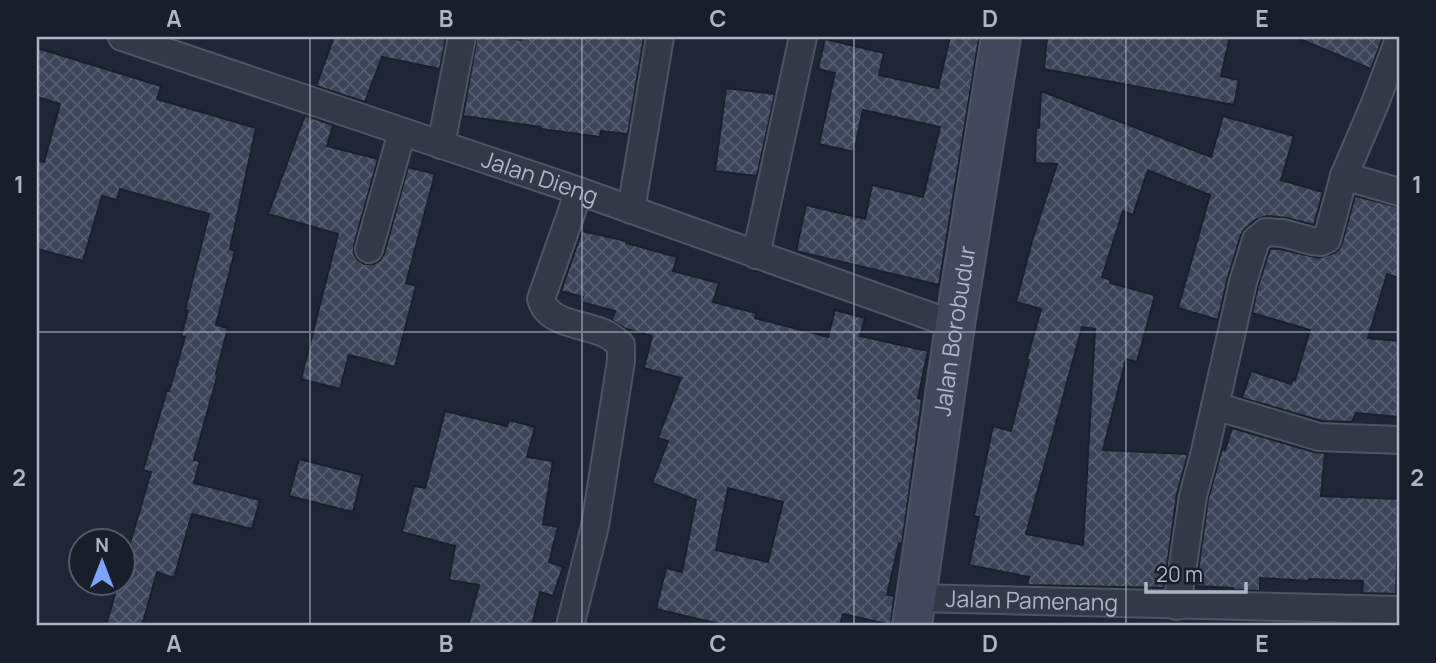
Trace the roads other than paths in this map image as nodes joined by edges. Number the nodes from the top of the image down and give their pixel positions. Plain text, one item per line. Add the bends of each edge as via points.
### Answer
1 (462, 37) edge
2 (660, 37) edge
3 (803, 37) edge
4 (1001, 37) edge
5 (131, 38) edge
6 (1399, 40) edge
7 (402, 132) junction
8 (441, 145) junction
9 (1344, 176) junction
10 (579, 191) junction
11 (1399, 191) edge
12 (631, 210) junction
13 (369, 249) dead end
14 (756, 256) junction
15 (955, 325) junction
16 (1215, 406) junction
17 (1399, 440) edge
18 (1399, 610) edge
19 (914, 612) edge
20 (1169, 613) edge
21 (570, 626) edge

1 - 8 street
2 - 12 street
3 - 14 street
4 - 15 street, Jalan Borobudur
5 - 7 street, Jalan Dieng
6 - 9 street
7 - 8 street, Jalan Dieng
7 - 13 street
8 - 10 street, Jalan Dieng
9 - 11 street
9 - 16 street via 1327,239 1312,241 1266,232 1256,240
10 - 12 street, Jalan Dieng
10 - 21 street via 541,299 553,317 607,334 621,345 621,361 594,526
12 - 14 street, Jalan Dieng
14 - 15 street, Jalan Dieng
15 - 19 street, Jalan Borobudur
16 - 17 street via 1319,437
16 - 20 street
18 - 20 street, Jalan Pamenang
19 - 20 street, Jalan Pamenang via 1041,601

